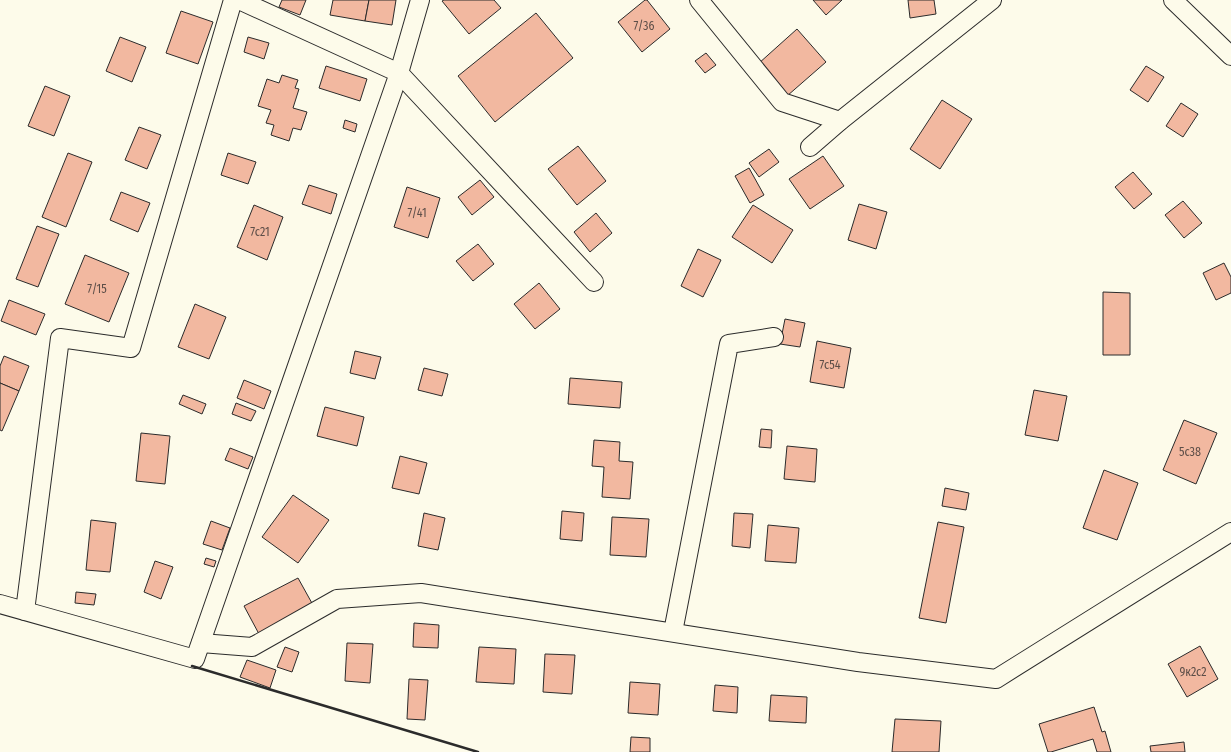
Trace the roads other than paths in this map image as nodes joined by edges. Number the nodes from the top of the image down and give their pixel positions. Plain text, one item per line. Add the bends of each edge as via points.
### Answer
1 (233, 0) edge
2 (239, 0) edge
3 (420, 0) edge
4 (699, 0) edge
5 (992, 0) edge
6 (1173, 0) edge
7 (1231, 56) edge
8 (399, 73) junction
9 (840, 121) junction
10 (810, 147) dead end
11 (594, 282) dead end
12 (774, 337) dead end
13 (1231, 532) edge
14 (0, 604) edge
15 (25, 611) junction
16 (673, 632) junction
17 (201, 643) junction

1 - 15 street via 131,348 60,338
2 - 8 street
3 - 8 street
4 - 9 street via 782,102
5 - 9 street
6 - 7 street
8 - 11 street
8 - 17 street
9 - 10 street
12 - 16 street via 729,344
13 - 16 street via 996,679 858,662
14 - 15 street
15 - 17 street via 195,659
16 - 17 street via 421,593 337,599 252,647

